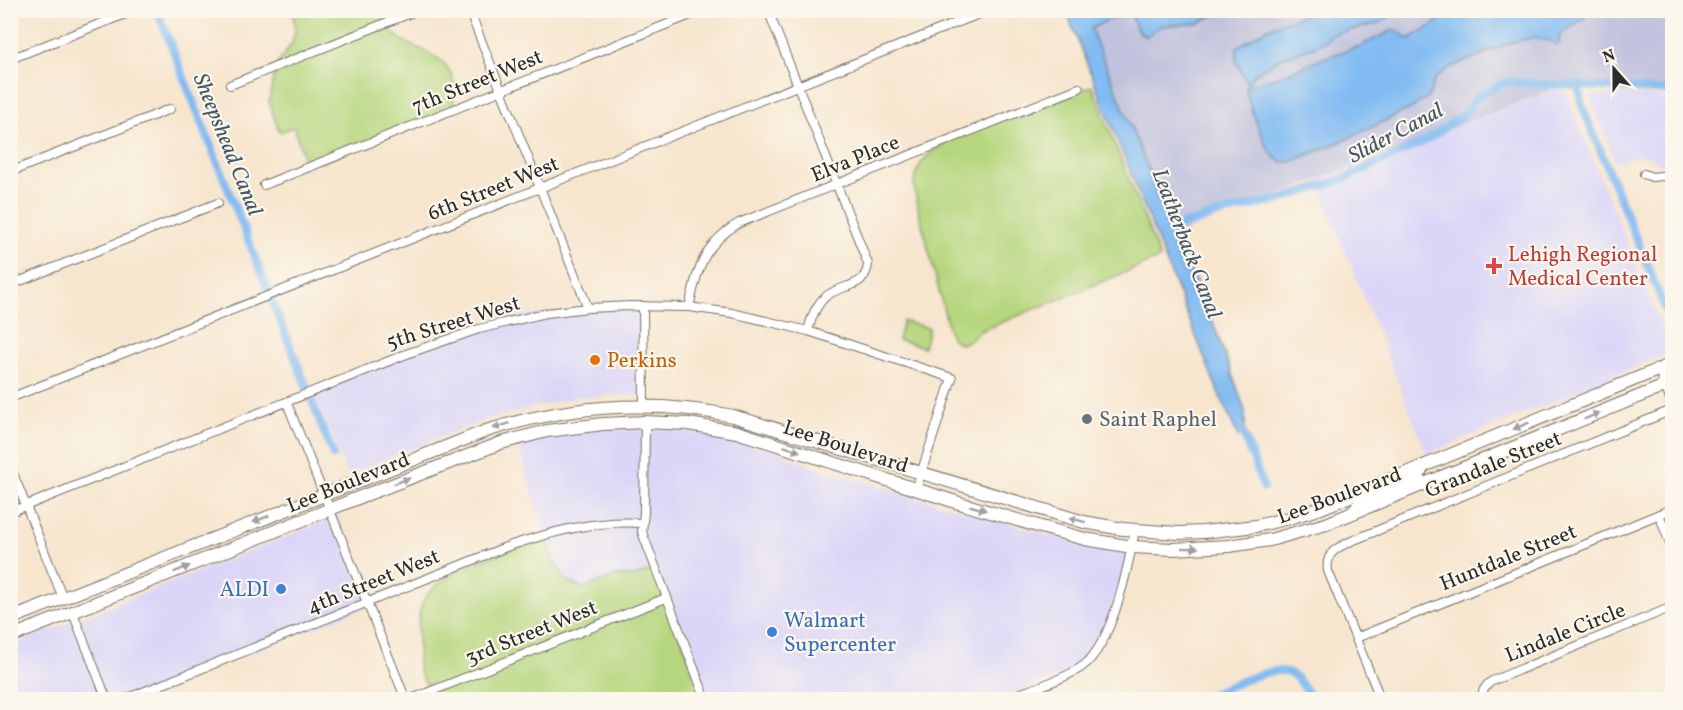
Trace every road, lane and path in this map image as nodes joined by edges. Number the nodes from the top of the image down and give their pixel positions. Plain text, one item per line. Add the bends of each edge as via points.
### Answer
1 (418, 10) edge
2 (469, 10) edge
3 (704, 10) edge
4 (768, 10) edge
5 (989, 10) edge
6 (133, 11) edge
7 (10, 59) edge
8 (230, 85) dead end
9 (798, 86) junction
10 (1079, 88) dead end
11 (501, 91) junction
12 (170, 109) dead end
13 (10, 172) edge
14 (1644, 174) dead end
15 (1672, 175) edge
16 (264, 185) dead end
17 (837, 185) junction
18 (540, 188) junction
19 (218, 202) dead end
20 (10, 285) edge
21 (643, 306) junction
22 (588, 308) junction
23 (689, 308) junction
24 (808, 331) junction
25 (1672, 364) edge
26 (1659, 369) junction
27 (1669, 385) edge
28 (10, 398) edge
29 (287, 402) junction
30 (1672, 404) edge
31 (644, 405) junction
32 (1672, 410) edge
33 (645, 422) junction
34 (778, 429) junction
35 (515, 439) junction
36 (10, 466) edge
37 (1423, 466) junction
38 (922, 473) junction
39 (916, 489) junction
40 (324, 494) junction
41 (26, 506) junction
42 (1672, 508) edge
43 (330, 510) junction
44 (10, 512) edge
45 (1352, 514) junction
46 (1659, 514) junction
47 (641, 523) junction
48 (1135, 530) junction
49 (1131, 547) junction
50 (1672, 549) edge
51 (168, 556) junction
52 (63, 598) junction
53 (666, 598) junction
54 (368, 603) junction
55 (1672, 608) edge
56 (73, 612) junction
57 (10, 618) edge
58 (10, 627) edge
59 (10, 637) edge
60 (1356, 638) junction
61 (107, 699) edge
62 (123, 699) edge
63 (407, 699) edge
64 (706, 699) edge
65 (1002, 699) edge
66 (1381, 699) edge
67 (1482, 699) edge

1 - 8 street
2 - 11 street
3 - 11 street, 7th Street West
4 - 9 street
5 - 9 street, 6th Street West
6 - 7 street
9 - 17 street
9 - 18 street, 6th Street West
10 - 17 street, Elva Place
11 - 16 street, 7th Street West
11 - 18 street
12 - 13 street
14 - 15 street
17 - 23 street, Elva Place via 747,219 720,236 700,265
17 - 24 street via 868,264 867,274 819,303
18 - 22 street
18 - 28 street, 6th Street West
19 - 20 street
21 - 22 street, 5th Street West
21 - 23 street, 5th Street West
21 - 31 street
22 - 29 street, 5th Street West via 479,329
23 - 24 street, 5th Street West
24 - 38 street, 5th Street West via 952,378
25 - 26 main road, Lee Boulevard
26 - 27 street
26 -> 37 main road, Lee Boulevard
27 - 30 street
45 -> 27 main road, Lee Boulevard
29 - 40 street
29 - 41 street, 5th Street West
31 - 34 main road, Lee Boulevard via 710,411
31 - 35 main road via 630,413 528,426
31 -> 40 main road, Lee Boulevard via 576,409 513,423
32 - 60 street, Grandale Street via 1337,548 1329,554 1328,571
33 - 34 main road via 657,414
33 - 35 main road, Lee Boulevard via 578,426
33 -> 39 main road, Lee Boulevard via 737,432
33 - 47 street
34 - 38 main road, Lee Boulevard
43 -> 35 main road, Lee Boulevard
36 - 41 street
37 - 45 main road via 1418,477 1363,500
37 - 48 main road, Lee Boulevard via 1321,508 1256,526 1203,532
38 - 39 street, 5th Street West
48 -> 38 main road, Lee Boulevard via 1084,522
39 -> 49 main road, Lee Boulevard via 1074,536
40 - 43 street
40 -> 51 main road, Lee Boulevard
41 - 44 street, 5th Street West
41 - 52 street
42 - 46 street, Huntdale Street
43 - 54 street
56 -> 43 main road, Lee Boulevard
49 -> 45 main road, Lee Boulevard via 1208,548 1251,543 1304,532
46 - 50 street
46 - 60 street, Huntdale Street
47 - 53 street
47 - 54 street, 4th Street West via 586,525 545,534
48 - 49 street
49 - 65 street via 1104,640 1092,658 1077,669
51 - 52 main road, Lee Boulevard
51 - 56 main road via 161,567 85,598
52 - 57 main road, Lee Boulevard
52 - 58 main road via 58,607
53 - 63 street, 3rd Street West
53 - 64 street
54 - 62 street, 4th Street West
54 - 63 street
55 - 67 street, Lindale Circle via 1492,681 1485,686
56 - 59 main road, Lee Boulevard
56 - 61 street
60 - 66 street

